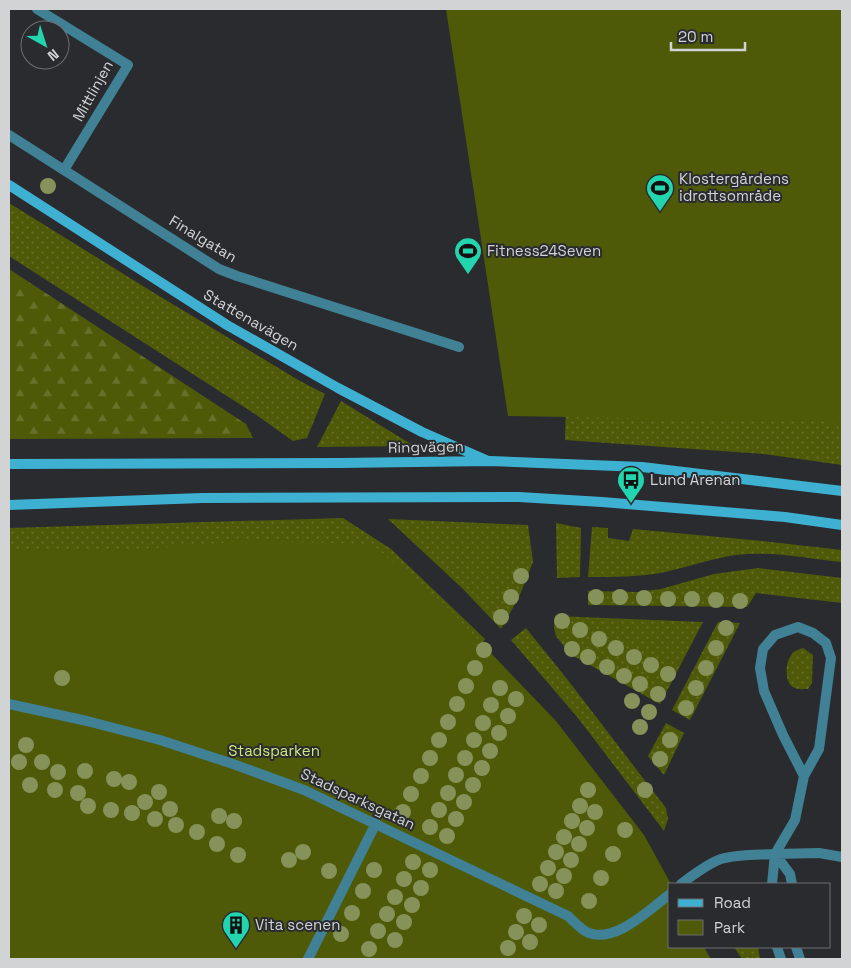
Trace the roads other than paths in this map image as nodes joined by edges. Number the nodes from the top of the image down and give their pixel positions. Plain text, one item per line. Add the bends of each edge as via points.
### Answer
1 (37, 9) edge
2 (9, 135) edge
3 (64, 170) junction
4 (9, 185) edge
5 (459, 347) dead end
6 (490, 461) junction
7 (9, 464) edge
8 (842, 491) edge
9 (9, 505) edge
10 (842, 525) edge
11 (9, 704) edge
12 (804, 776) junction
13 (376, 823) junction
14 (775, 854) junction
15 (842, 857) edge
16 (682, 883) edge
17 (772, 883) edge
18 (792, 883) edge
19 (668, 896) edge
20 (308, 959) edge

1 - 3 street, Mittlinjen via 128,65
2 - 3 street, Finalgatan
3 - 5 street, Finalgatan via 219,269
4 - 6 main road, Stattenavägen via 227,325 422,432
6 - 7 main road, Ringvägen
6 - 8 main road, Ringvägen via 642,466
9 - 10 main road via 202,498 519,498 602,502
11 - 13 street, Stadsparksgatan via 160,740 304,790
12 - 12 street via 819,749 831,658 826,643 814,633 798,627 775,635 763,649 760,668 764,691
12 - 14 street via 795,820
13 - 19 street, Stadsparksgatan via 568,916 586,932 606,935 622,930
13 - 20 street
14 - 15 street via 819,853
14 - 16 street via 720,859
14 - 17 street
14 - 18 street via 790,874

